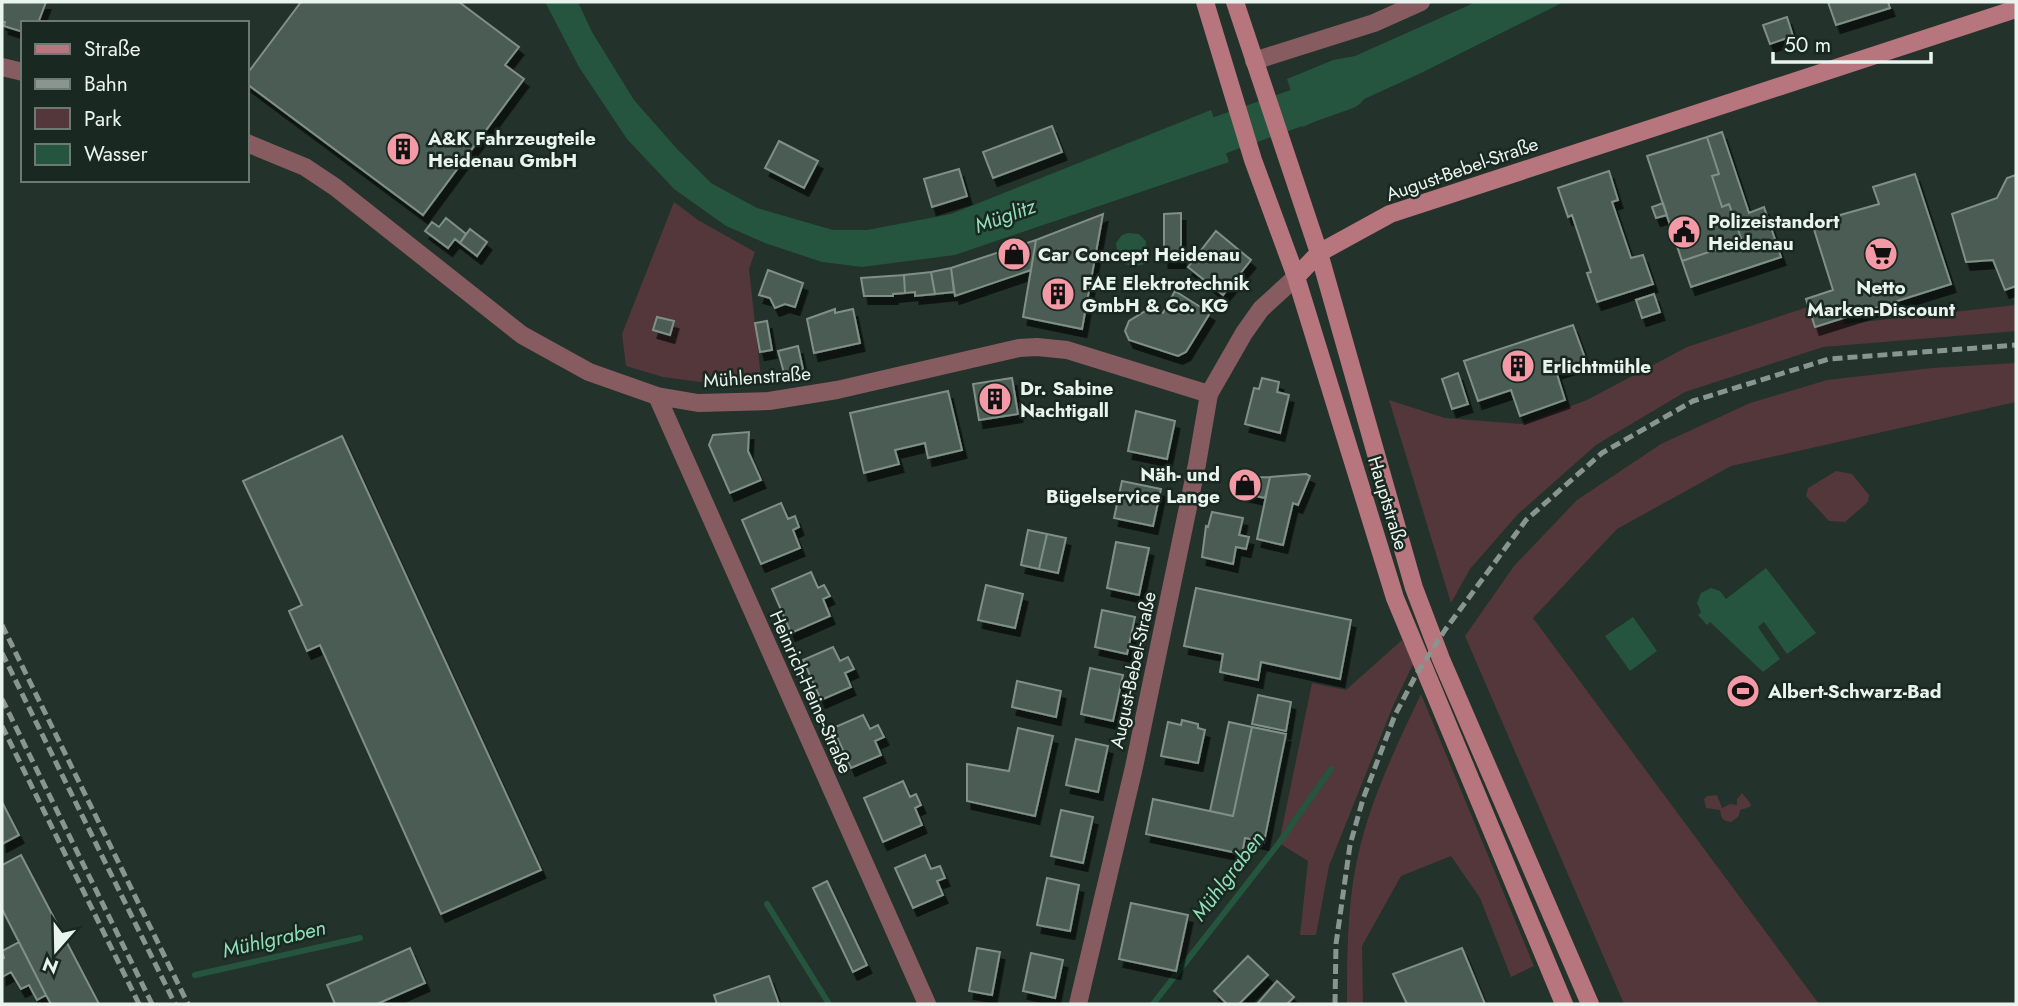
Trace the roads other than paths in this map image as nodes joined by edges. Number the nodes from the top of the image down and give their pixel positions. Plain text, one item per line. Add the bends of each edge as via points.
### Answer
1 (1205, 2) edge
2 (1235, 2) edge
3 (1420, 2) edge
4 (2016, 9) edge
5 (1254, 61) junction
6 (2, 67) edge
7 (21, 72) edge
8 (248, 143) edge
9 (1319, 253) junction
10 (1296, 277) junction
11 (1209, 394) junction
12 (657, 396) junction
13 (927, 1004) edge
14 (1079, 1004) edge
15 (1564, 1004) edge
16 (1590, 1004) edge

1 - 10 main road, Hauptstraße via 1253,160
2 - 5 main road, Hauptstraße
3 - 5 street via 1374,23
4 - 9 main road, August-Bebel-Straße via 1390,214
5 - 9 main road, Hauptstraße
6 - 7 street
8 - 12 street, Mühlenstraße via 305,167 335,187 522,335 589,372
9 - 10 main road, August-Bebel-Straße
9 - 16 main road, Hauptstraße via 1414,589
10 - 11 street, August-Bebel-Straße via 1261,309
10 - 15 main road, Hauptstraße via 1395,598
11 - 12 street, Mühlenstraße via 1067,350 1037,347 769,401 698,403
11 - 14 street, August-Bebel-Straße via 1134,767
12 - 13 street, Heinrich-Heine-Straße

